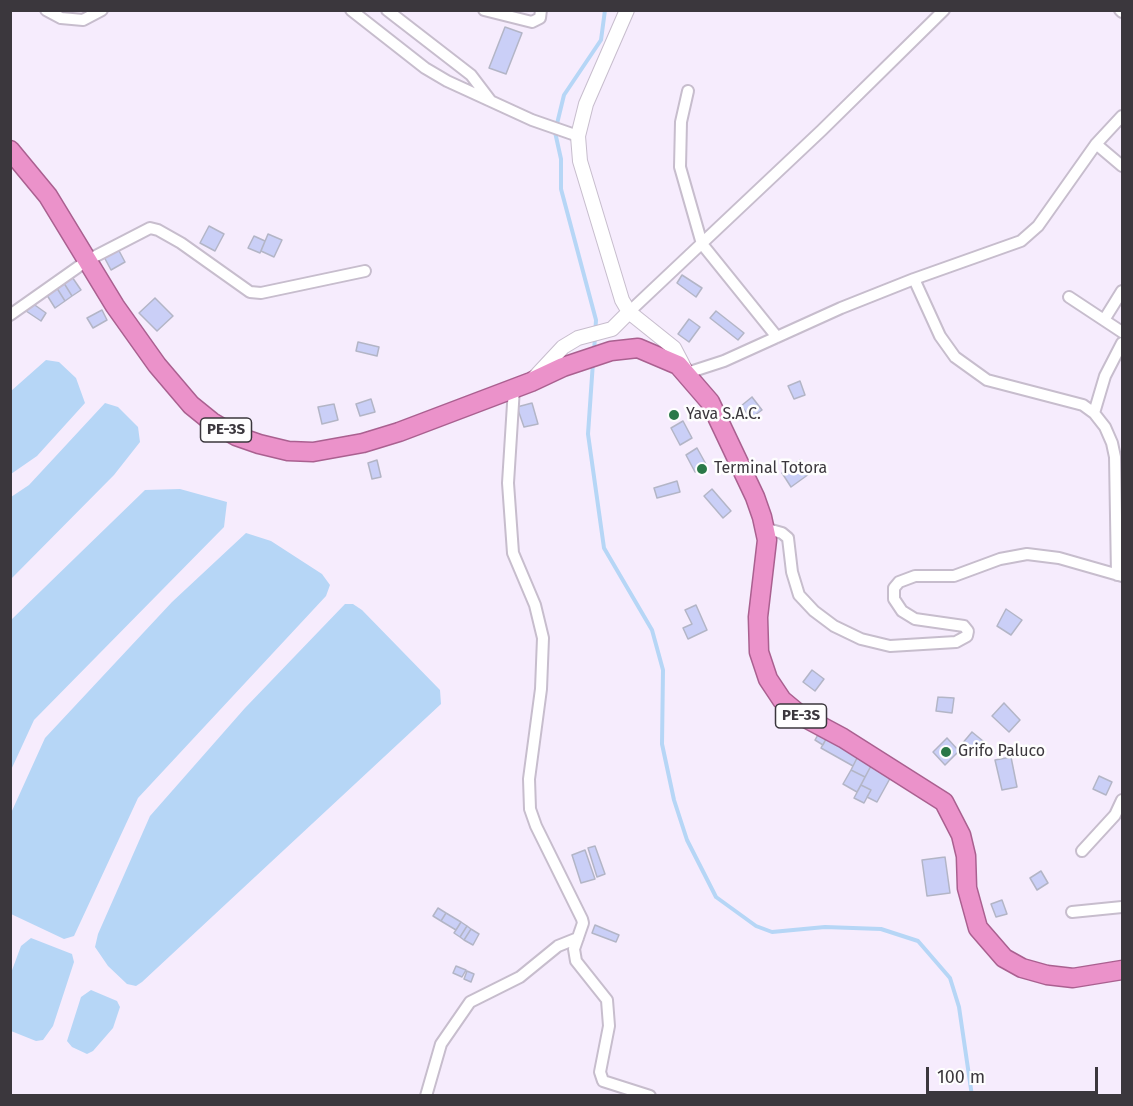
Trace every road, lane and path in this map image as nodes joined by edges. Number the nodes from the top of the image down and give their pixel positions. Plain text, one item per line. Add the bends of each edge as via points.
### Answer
1 (46, 10) edge
2 (102, 10) edge
3 (351, 10) edge
4 (387, 10) edge
5 (484, 10) edge
6 (541, 10) edge
7 (627, 10) edge
8 (944, 10) edge
9 (688, 91) dead end
10 (492, 102) junction
11 (1122, 116) edge
12 (578, 136) junction
13 (1096, 144) junction
14 (10, 150) edge
15 (1122, 166) edge
16 (702, 244) junction
17 (88, 260) junction
18 (365, 271) dead end
19 (914, 279) junction
20 (1122, 291) edge
21 (1069, 297) dead end
22 (629, 312) junction
23 (10, 315) edge
24 (1104, 320) junction
25 (1122, 332) edge
26 (777, 337) junction
27 (1122, 343) edge
28 (687, 373) junction
29 (523, 386) junction
30 (1095, 413) junction
31 (764, 528) junction
32 (1120, 576) edge
33 (1122, 800) edge
34 (1082, 851) dead end
35 (1122, 907) edge
36 (1072, 912) dead end
37 (578, 938) junction
38 (1122, 970) edge
39 (426, 1095) edge
40 (650, 1095) edge

1 - 2 street via 61,18 83,20
3 - 10 street via 425,68
4 - 10 street via 471,75
5 - 6 street via 532,21 540,18
7 - 12 street via 586,104
8 - 16 street
9 - 16 street via 679,158
10 - 12 street
11 - 13 street
12 - 22 street via 580,161
13 - 15 street
13 - 19 street via 1038,226 1021,240
14 - 17 highway, PE-3S via 48,196
16 - 22 street
16 - 26 street
17 - 18 street via 150,228 181,243 250,292
17 - 23 street
17 - 29 highway, PE-3S via 115,306 191,405 236,436 259,444 313,452 363,443
19 - 26 street
19 - 30 street via 940,336 955,357 987,380 1083,405
20 - 24 street
21 - 24 street
22 - 28 street via 674,348
22 - 29 street via 612,330 578,338 563,347
24 - 25 street
26 - 28 street
27 - 30 street via 1106,376
28 - 29 highway, PE-3S via 665,357 638,348 611,351
28 - 31 highway, PE-3S via 710,402 755,497
29 - 37 street via 508,483 513,553 535,605 543,638 530,771 531,809 582,919
30 - 32 street via 1112,443 1115,457
31 - 32 street via 788,538 799,596 814,612 861,639 890,646 956,642 967,636 964,626 915,619 902,611 894,598 894,588 915,576 954,576 1000,559 1028,554 1059,558
31 - 38 highway, PE-3S via 759,652 768,679 782,700 800,715 944,802 961,835 967,888 978,928 1004,958 1022,968 1073,978
33 - 34 street via 1115,815
35 - 36 street
37 - 39 street via 563,943 520,977 471,1002 441,1044
37 - 40 street via 574,949 576,961 608,1008 609,1026 600,1072 603,1081

